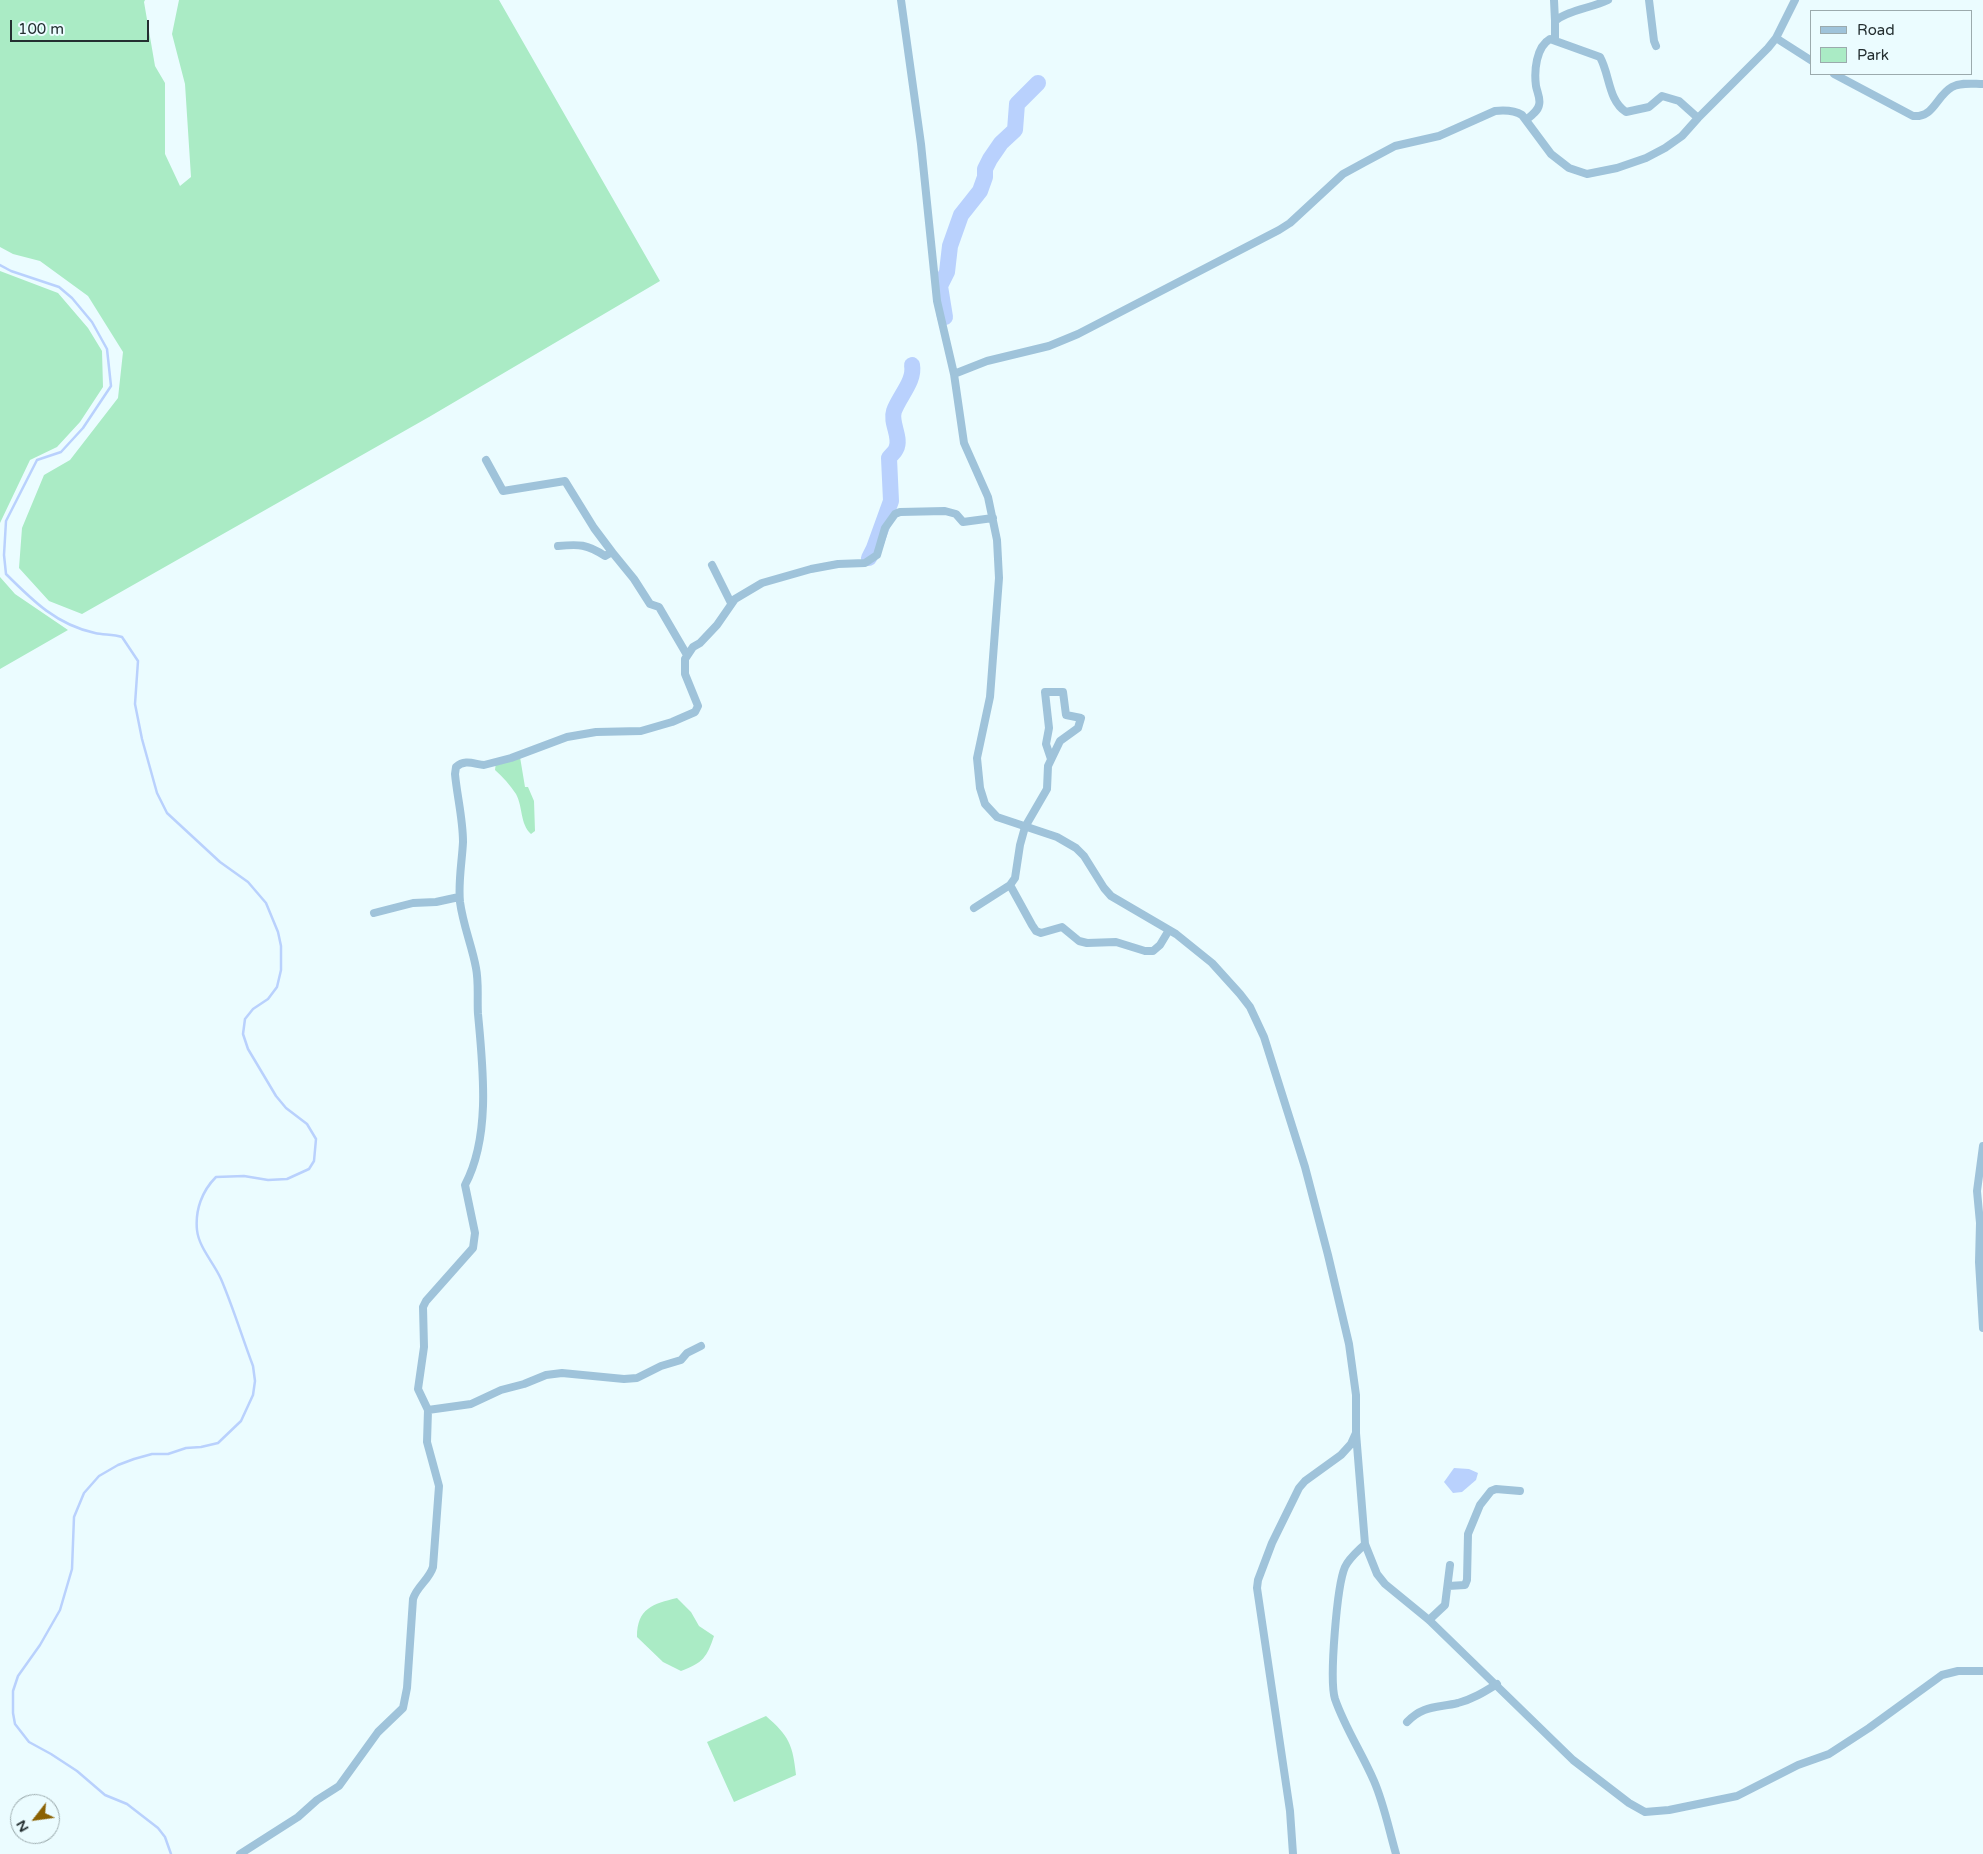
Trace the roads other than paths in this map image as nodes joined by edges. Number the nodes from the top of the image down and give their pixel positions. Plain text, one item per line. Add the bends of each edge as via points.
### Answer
1 (901, 0) edge
2 (1554, 0) edge
3 (1608, 0) edge
4 (1649, 0) edge
5 (1795, 0) edge
6 (1555, 21) junction
7 (1776, 38) junction
8 (1555, 39) junction
9 (1656, 46) dead end
10 (1810, 60) edge
11 (1836, 75) edge
12 (1983, 84) edge
13 (1698, 118) junction
14 (1526, 120) junction
15 (954, 374) junction
16 (486, 460) dead end
17 (993, 518) junction
18 (558, 546) dead end
19 (612, 552) junction
20 (712, 565) dead end
21 (731, 603) junction
22 (687, 655) junction
23 (1051, 759) junction
24 (1025, 827) junction
25 (1010, 885) junction
26 (460, 897) junction
27 (974, 908) dead end
28 (374, 913) dead end
29 (1170, 930) junction
30 (1983, 1146) edge
31 (1983, 1328) edge
32 (701, 1346) dead end
33 (428, 1410) junction
34 (1356, 1433) junction
35 (1520, 1490) dead end
36 (1365, 1544) junction
37 (1450, 1565) dead end
38 (1448, 1586) junction
39 (1429, 1620) junction
40 (1983, 1671) edge
41 (1497, 1684) junction
42 (1407, 1722) dead end
43 (240, 1854) edge
44 (1293, 1854) edge
45 (1396, 1854) edge

1 - 15 street via 922,144 936,302
2 - 6 street
3 - 6 street via 1562,15
4 - 9 street
5 - 7 street
6 - 8 street
7 - 10 street
7 - 13 street
8 - 13 street via 1600,57 1614,100 1626,112 1649,106 1662,96 1678,101
8 - 14 street via 1547,40 1542,46 1536,65 1540,103
11 - 12 street via 1913,116 1932,109 1953,86
13 - 14 street via 1682,136 1646,158 1587,174 1569,168 1551,154
14 - 15 street via 1517,112 1495,112 1439,136 1395,146 1343,174 1279,230 1120,314 1067,339 987,361
15 - 17 street via 964,443 988,497
16 - 19 street via 503,491 565,481
17 - 21 street via 963,522 956,514 945,511 900,512 886,528 877,555 865,563 811,569 762,583
17 - 24 street via 999,578 990,697 977,758 978,781 982,797 992,814
18 - 19 street via 577,544 591,547 605,556
19 - 22 street via 650,604 659,607
20 - 21 street
21 - 22 street via 717,625
22 - 26 street via 685,674 698,706 695,712 642,731 577,735 484,765 470,762 458,765 455,774 462,841
23 - 23 street via 1060,741 1078,728 1081,718 1066,715 1063,692 1046,692 1049,728 1046,744
23 - 24 street via 1048,789
24 - 25 street via 1016,878
24 - 29 street via 1057,837 1076,848 1111,896
25 - 27 street
25 - 29 street via 1032,925 1041,933 1062,928 1079,941 1116,942 1153,951
26 - 28 street via 413,903
26 - 33 street via 477,975 483,1120 478,1152 465,1185 475,1233 473,1248 423,1308 424,1347 418,1389
29 - 34 street via 1212,963 1240,994 1264,1037 1305,1167 1349,1344 1356,1395
30 - 31 street via 1977,1199
32 - 33 street via 681,1360 637,1378 562,1373 546,1375 471,1404
33 - 43 street via 427,1442 439,1486 436,1539 430,1575 413,1599 411,1649 403,1708 378,1732 339,1786
34 - 36 street
34 - 44 street via 1342,1455 1299,1488 1258,1580 1257,1597 1290,1811
35 - 38 street via 1496,1489 1480,1505 1468,1534 1467,1580 1465,1585
36 - 39 street via 1377,1574 1385,1584
36 - 45 street via 1349,1560 1342,1574 1332,1686 1375,1783
37 - 38 street
38 - 39 street via 1445,1604
39 - 41 street
40 - 41 street via 1958,1671 1942,1676 1828,1754 1798,1765 1737,1796 1649,1813 1629,1803 1573,1760
41 - 42 street via 1479,1696 1423,1709

